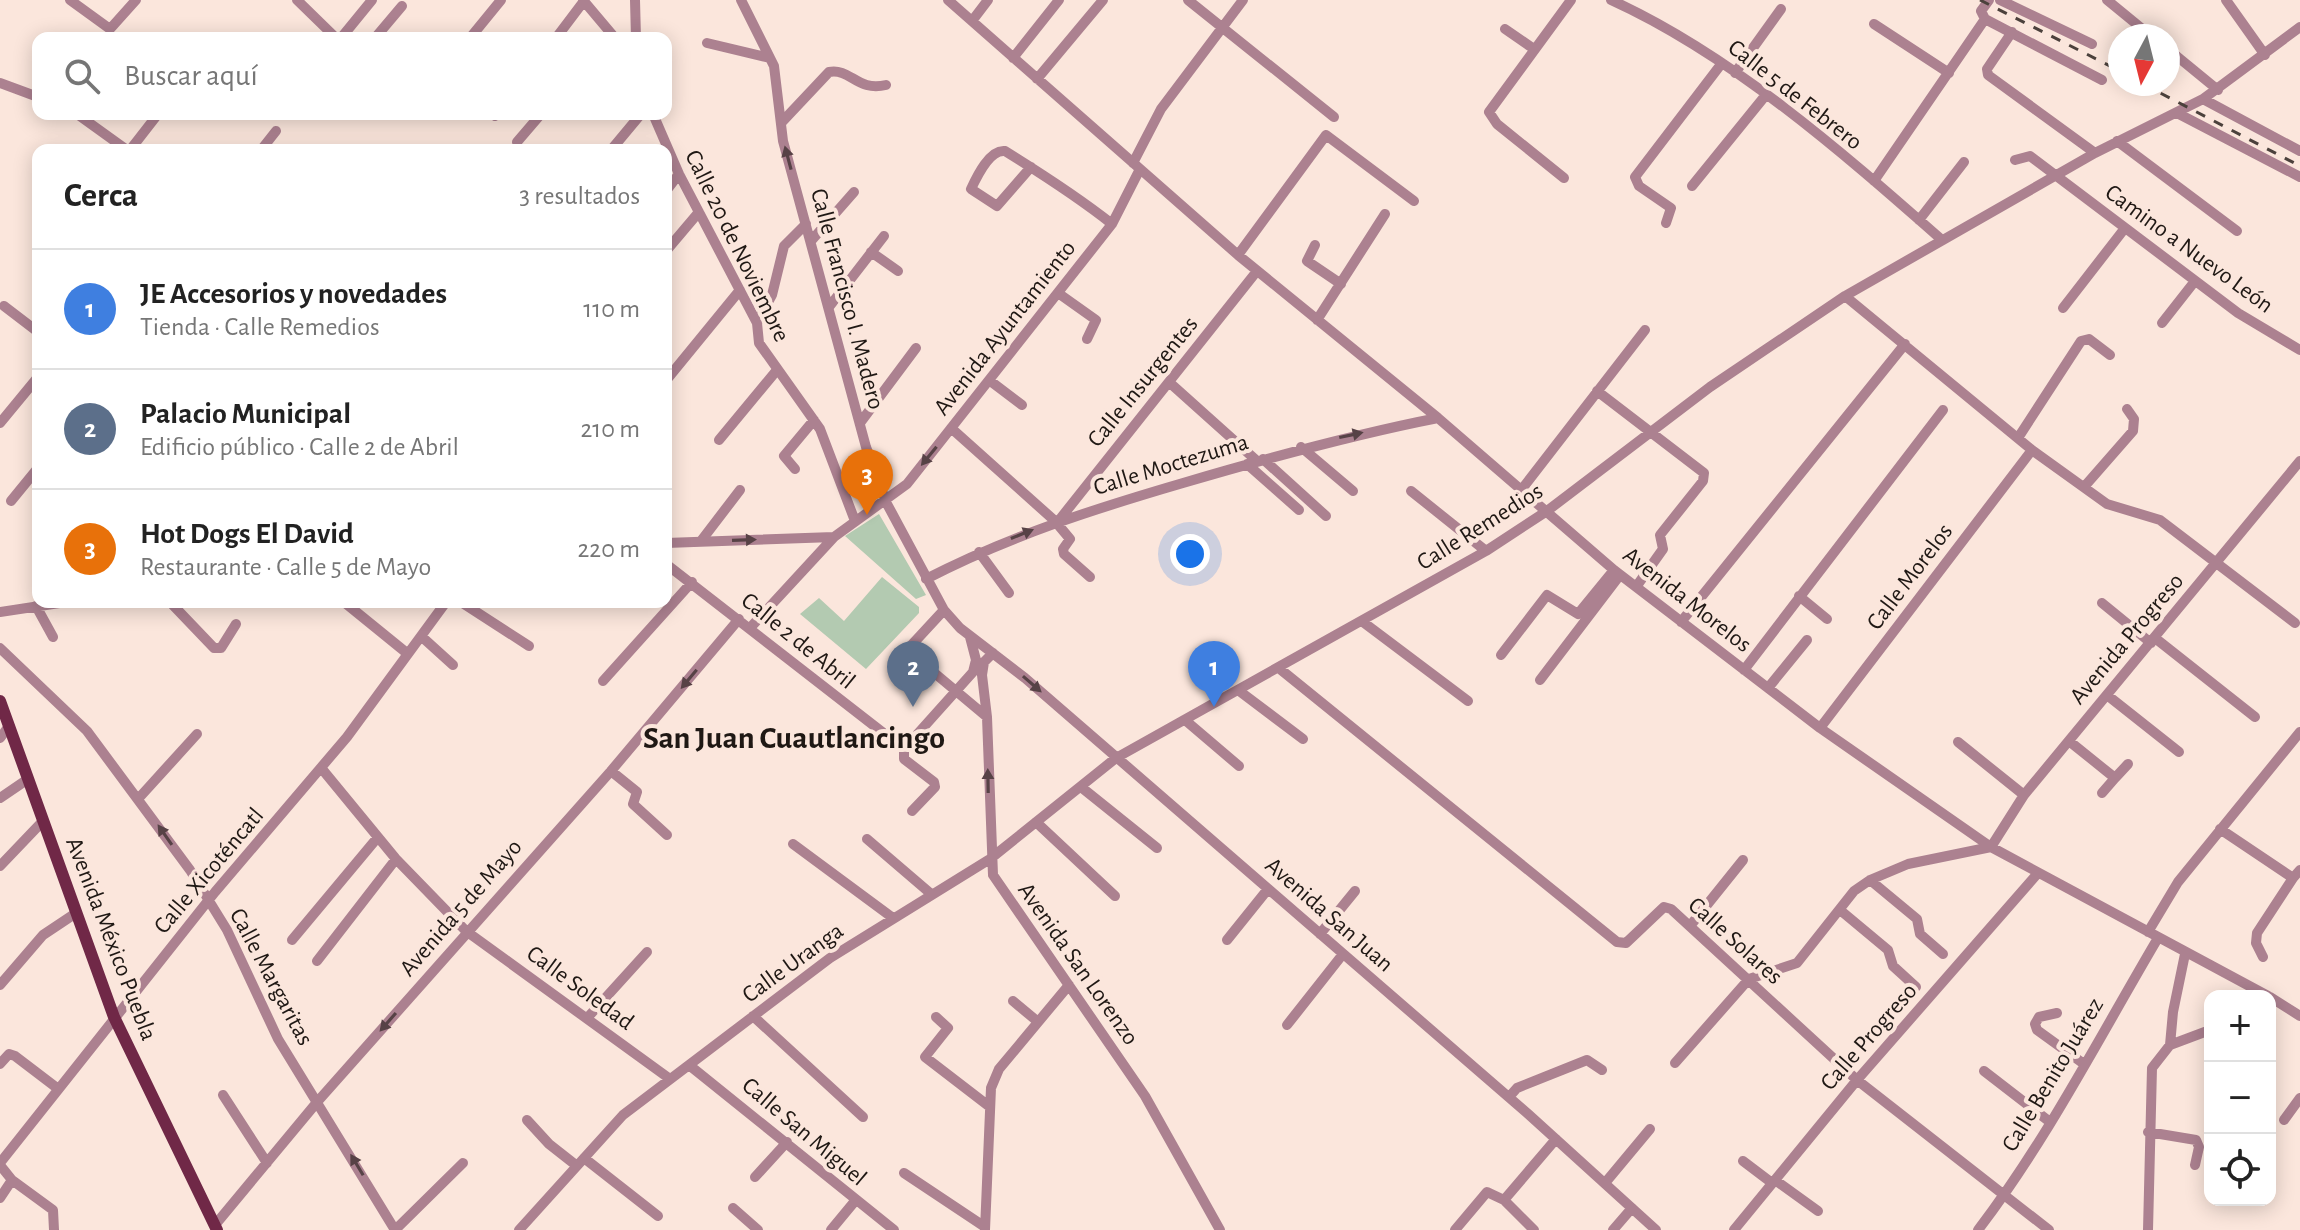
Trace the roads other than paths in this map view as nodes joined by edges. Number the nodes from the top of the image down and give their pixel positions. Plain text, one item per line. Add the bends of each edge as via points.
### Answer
1 (70, 0) edge
2 (136, 0) edge
3 (297, 0) edge
4 (372, 0) edge
5 (501, 0) edge
6 (635, 0) edge
7 (741, 0) edge
8 (948, 0) edge
9 (988, 0) edge
10 (1059, 0) edge
11 (1103, 0) edge
12 (1188, 0) edge
13 (1243, 0) edge
14 (1571, 0) edge
15 (1989, 0) edge
16 (2000, 0) edge
17 (2107, 0) edge
18 (2226, 0) edge
19 (584, 1) edge
20 (1614, 1) edge
21 (402, 6) dead end
22 (1781, 9) dead end
23 (1985, 19) junction
24 (972, 21) junction
25 (1874, 24) dead end
26 (2136, 24) edge
27 (2300, 27) edge
28 (1222, 28) junction
29 (1505, 29) dead end
30 (332, 32) edge
31 (344, 32) edge
32 (380, 32) edge
33 (475, 32) edge
34 (561, 32) edge
35 (608, 32) edge
36 (636, 32) edge
37 (2012, 32) junction
38 (707, 43) dead end
39 (2092, 44) dead end
40 (1534, 49) junction
41 (2265, 55) junction
42 (770, 58) junction
43 (1013, 58) junction
44 (2180, 59) edge
45 (1722, 63) junction
46 (1735, 73) junction
47 (1949, 73) junction
48 (1037, 79) junction
49 (2102, 80) dead end
50 (0, 83) edge
51 (886, 85) dead end
52 (2218, 90) junction
53 (32, 95) edge
54 (1765, 96) junction
55 (2203, 99) junction
56 (2177, 113) junction
57 (1334, 117) dead end
58 (86, 120) edge
59 (153, 120) edge
60 (536, 120) edge
61 (636, 120) edge
62 (656, 120) edge
63 (781, 123) junction
64 (276, 131) dead end
65 (2117, 141) junction
66 (517, 142) dead end
67 (120, 144) edge
68 (133, 144) edge
69 (266, 144) edge
70 (616, 144) edge
71 (666, 144) edge
72 (2300, 151) edge
73 (2095, 153) junction
74 (672, 158) edge
75 (2015, 160) dead end
76 (1964, 162) dead end
77 (1137, 166) junction
78 (1031, 167) junction
79 (679, 174) junction
80 (2056, 176) junction
81 (2300, 177) edge
82 (1564, 178) dead end
83 (1874, 181) junction
84 (672, 183) edge
85 (1692, 186) dead end
86 (854, 192) dead end
87 (1414, 201) dead end
88 (699, 212) junction
89 (1385, 214) dead end
90 (1919, 220) junction
91 (1666, 223) dead end
92 (806, 224) junction
93 (1112, 224) junction
94 (2125, 228) junction
95 (2237, 231) dead end
96 (884, 236) dead end
97 (1942, 240) junction
98 (811, 241) junction
99 (672, 244) edge
100 (1315, 245) dead end
101 (871, 252) junction
102 (1238, 255) junction
103 (898, 271) dead end
104 (1257, 271) junction
105 (2195, 281) junction
106 (1341, 284) junction
107 (740, 290) junction
108 (1058, 293) junction
109 (1845, 296) junction
110 (4, 306) dead end
111 (829, 307) junction
112 (2063, 308) dead end
113 (1317, 320) junction
114 (757, 323) junction
115 (2162, 323) dead end
116 (32, 327) edge
117 (1645, 330) dead end
118 (1087, 339) dead end
119 (1905, 344) junction
120 (916, 348) dead end
121 (2300, 350) edge
122 (2110, 355) dead end
123 (777, 370) junction
124 (672, 373) edge
125 (989, 380) junction
126 (1170, 383) junction
127 (32, 386) edge
128 (1597, 391) junction
129 (1022, 405) dead end
130 (2127, 409) dead end
131 (1943, 410) dead end
132 (1438, 418) junction
133 (814, 420) junction
134 (0, 423) edge
135 (860, 423) junction
136 (951, 428) junction
137 (1651, 432) junction
138 (2018, 438) junction
139 (719, 440) dead end
140 (1301, 447) junction
141 (2032, 450) junction
142 (1256, 461) junction
143 (2300, 461) edge
144 (795, 469) dead end
145 (32, 475) edge
146 (2084, 487) junction
147 (1522, 489) junction
148 (740, 490) dead end
149 (1353, 491) dead end
150 (1411, 491) dead end
151 (11, 501) dead end
152 (886, 502) junction
153 (1299, 510) dead end
154 (1547, 511) junction
155 (1326, 516) dead end
156 (1058, 520) junction
157 (855, 521) junction
158 (834, 537) junction
159 (701, 541) junction
160 (672, 543) edge
161 (1486, 551) junction
162 (979, 552) junction
163 (2216, 564) junction
164 (672, 568) edge
165 (1617, 572) junction
166 (1090, 577) dead end
167 (926, 579) junction
168 (692, 582) junction
169 (1636, 587) junction
170 (1009, 593) dead end
171 (1799, 596) junction
172 (2102, 603) dead end
173 (672, 604) edge
174 (32, 607) edge
175 (37, 608) edge
176 (176, 608) edge
177 (351, 608) edge
178 (442, 608) edge
179 (470, 608) edge
180 (669, 608) edge
181 (944, 610) junction
182 (0, 612) edge
183 (739, 619) junction
184 (1827, 619) dead end
185 (1363, 622) junction
186 (1681, 622) junction
187 (2295, 623) dead end
188 (236, 624) dead end
189 (750, 628) junction
190 (421, 636) junction
191 (53, 637) dead end
192 (970, 637) junction
193 (1807, 640) dead end
194 (2153, 640) junction
195 (529, 646) dead end
196 (0, 648) edge
197 (993, 653) junction
198 (408, 654) junction
199 (1501, 655) dead end
200 (453, 665) dead end
201 (1280, 669) junction
202 (1744, 670) junction
203 (1540, 680) dead end
204 (603, 681) dead end
205 (1768, 688) junction
206 (1238, 690) junction
207 (956, 692) junction
208 (2107, 695) junction
209 (0, 701) edge
210 (1468, 701) dead end
211 (987, 717) junction
212 (2255, 717) dead end
213 (1185, 720) junction
214 (9, 726) junction
215 (1820, 728) junction
216 (2300, 732) edge
217 (197, 734) dead end
218 (0, 738) edge
219 (1303, 739) dead end
220 (2069, 741) junction
221 (1958, 742) dead end
222 (904, 749) junction
223 (2179, 752) dead end
224 (1116, 758) junction
225 (2128, 764) dead end
226 (1239, 766) dead end
227 (322, 769) junction
228 (611, 771) junction
229 (2115, 778) junction
230 (28, 779) junction
231 (1081, 787) junction
232 (2102, 793) dead end
233 (2024, 795) junction
234 (0, 798) edge
235 (138, 799) junction
236 (912, 811) dead end
237 (43, 821) junction
238 (1036, 822) junction
239 (2220, 829) junction
240 (667, 835) dead end
241 (378, 837) junction
242 (867, 839) dead end
243 (793, 844) dead end
244 (1991, 847) junction
245 (1157, 848) dead end
246 (396, 859) junction
247 (990, 859) junction
248 (1743, 860) dead end
249 (0, 866) edge
250 (2038, 873) junction
251 (2296, 874) edge
252 (1870, 880) junction
253 (1268, 889) junction
254 (1355, 891) dead end
255 (930, 893) junction
256 (1115, 896) dead end
257 (208, 900) junction
258 (1840, 910) junction
259 (76, 913) junction
260 (893, 918) junction
261 (1690, 926) junction
262 (466, 931) junction
263 (2148, 932) junction
264 (1320, 934) junction
265 (2158, 938) junction
266 (292, 940) dead end
267 (1227, 940) dead end
268 (647, 952) dead end
269 (1343, 954) junction
270 (1943, 954) dead end
271 (2185, 954) junction
272 (2263, 957) dead end
273 (317, 961) dead end
274 (1749, 979) junction
275 (0, 985) edge
276 (1069, 985) junction
277 (1916, 987) dead end
278 (2255, 990) edge
279 (2276, 1000) edge
280 (1013, 1001) dead end
281 (2283, 1003) junction
282 (2276, 1006) edge
283 (2057, 1013) dead end
284 (753, 1016) junction
285 (2300, 1016) edge
286 (114, 1017) junction
287 (588, 1017) junction
288 (936, 1017) dead end
289 (1037, 1021) junction
290 (1287, 1025) dead end
291 (2204, 1032) edge
292 (2170, 1045) junction
293 (1675, 1063) dead end
294 (0, 1064) edge
295 (2084, 1064) junction
296 (689, 1065) junction
297 (1602, 1070) dead end
298 (1984, 1071) dead end
299 (670, 1079) junction
300 (1857, 1080) junction
301 (57, 1088) junction
302 (223, 1095) dead end
303 (1509, 1097) junction
304 (2300, 1098) edge
305 (318, 1101) junction
306 (990, 1107) junction
307 (863, 1117) dead end
308 (527, 1120) dead end
309 (2284, 1120) dead end
310 (2050, 1122) junction
311 (1650, 1129) dead end
312 (2148, 1132) junction
313 (1556, 1139) junction
314 (787, 1142) junction
315 (1743, 1161) dead end
316 (580, 1162) junction
317 (267, 1163) junction
318 (463, 1163) dead end
319 (0, 1164) edge
320 (2195, 1165) dead end
321 (904, 1173) dead end
322 (755, 1177) dead end
323 (12, 1180) junction
324 (1774, 1181) junction
325 (1605, 1183) junction
326 (2004, 1196) junction
327 (0, 1198) edge
328 (1504, 1200) junction
329 (855, 1201) junction
330 (733, 1208) dead end
331 (1632, 1208) junction
332 (1818, 1211) dead end
333 (658, 1216) dead end
334 (1458, 1226) edge
335 (216, 1227) edge
336 (985, 1228) edge
337 (54, 1230) edge
338 (395, 1230) edge
339 (519, 1230) edge
340 (758, 1230) edge
341 (831, 1230) edge
342 (894, 1230) edge
343 (1220, 1230) edge
344 (1534, 1230) edge
345 (1613, 1230) edge
346 (1656, 1230) edge
347 (1734, 1230) edge
348 (1978, 1230) edge
349 (2049, 1230) edge
350 (2148, 1230) edge

1 - 2 street via 110,29
3 - 30 street
4 - 31 street
5 - 33 street
6 - 36 street
7 - 42 street, Calle Francisco I. Madero
8 - 24 street, Avenida Morelos
9 - 24 street
10 - 43 street
11 - 48 street
12 - 28 street
13 - 28 street, Avenida Ayuntamiento
14 - 40 street
15 - 23 street via 1981,11
16 - 39 street
17 - 26 street
18 - 41 street
19 - 34 street
19 - 35 street
20 - 45 street, Calle 5 de Febrero via 1673,29
21 - 32 street
22 - 46 street
23 - 37 street
23 - 47 street
24 - 43 street, Avenida Morelos
25 - 47 street
27 - 41 street, Calle Remedios
28 - 57 street
28 - 77 street, Avenida Ayuntamiento via 1161,109
29 - 40 street
37 - 49 street
37 - 73 street via 1988,75
38 - 42 street
40 - 82 street via 1489,112
41 - 52 street, Calle Remedios
42 - 63 street, Calle Francisco I. Madero
43 - 48 street, Avenida Morelos
44 - 52 street
45 - 46 street, Calle 5 de Febrero
45 - 91 street via 1635,177 1636,184 1669,205
46 - 54 street, Calle 5 de Febrero
47 - 83 street
48 - 77 street, Avenida Morelos
50 - 53 street
51 - 63 street via 863,86 841,72 829,72
52 - 55 street, Calle Remedios
54 - 83 street, Calle 5 de Febrero
54 - 85 street
55 - 56 street, Calle Remedios
55 - 72 street
56 - 65 street, Calle Remedios
56 - 81 street
58 - 67 street
59 - 68 street
60 - 66 street
61 - 70 street
62 - 71 street, Calle 20 de Noviembre
92 -> 63 street, Calle Francisco I. Madero
64 - 69 street
65 - 73 street, Calle Remedios
65 - 95 street
73 - 80 street, Calle Remedios
74 - 79 street, Calle 20 de Noviembre
75 - 80 street, Camino a Nuevo León via 2030,156
76 - 90 street
77 - 93 street, Avenida Ayuntamiento
77 - 102 street, Avenida Morelos
78 - 78 street via 998,150 971,189 997,206
78 - 93 street
79 - 84 street
79 - 88 street, Calle 20 de Noviembre
80 - 94 street, Camino a Nuevo León
80 - 97 street, Calle Remedios
83 - 90 street, Calle 5 de Febrero
86 - 98 street
87 - 102 street via 1326,135
88 - 99 street
88 - 107 street, Calle 20 de Noviembre
89 - 106 street
90 - 97 street, Calle 5 de Febrero
92 - 98 street, Calle Francisco I. Madero
92 - 114 street via 784,246 772,295
93 - 108 street, Avenida Ayuntamiento
94 - 105 street, Camino a Nuevo León
94 - 112 street
96 - 101 street
97 - 109 street, Calle Remedios
98 - 111 street, Calle Francisco I. Madero
100 - 106 street via 1307,261
101 - 103 street
101 - 111 street
102 - 104 street, Avenida Morelos
104 - 113 street, Avenida Morelos
104 - 126 street, Calle Insurgentes
105 - 115 street
105 - 121 street, Camino a Nuevo León
106 - 113 street
107 - 114 street, Calle 20 de Noviembre
107 - 124 street
108 - 118 street via 1096,320
108 - 125 street, Avenida Ayuntamiento
109 - 119 street
109 - 137 street, Calle Remedios
110 - 116 street
111 - 135 street, Calle Francisco I. Madero
113 - 132 street, Avenida Morelos
114 - 123 street, Calle 20 de Noviembre via 759,343
117 - 128 street
119 - 138 street
119 - 186 street
120 - 135 street
122 - 138 street via 2089,339 2081,341
123 - 133 street, Calle 20 de Noviembre
123 - 139 street
125 - 129 street
125 - 136 street, Avenida Ayuntamiento
126 - 142 street
126 - 156 street, Calle Insurgentes
127 - 134 street
128 - 137 street
128 - 147 street
130 - 146 street via 2134,419 2133,431
131 - 171 street
140 -> 132 street, Calle Moctezuma
132 - 147 street, Avenida Morelos
133 - 144 street via 784,456
133 - 157 street, Calle 20 de Noviembre
135 - 152 street, Calle Francisco I. Madero
136 -> 152 street, Avenida Ayuntamiento
136 - 156 street
137 - 154 street, Calle Remedios
137 - 169 street via 1700,469 1704,478 1660,535 1663,549
138 - 141 street
140 - 142 street, Calle Moctezuma
140 - 149 street
141 - 146 street
141 - 215 street, Calle Morelos
142 - 153 street
142 - 155 street
142 - 156 street, Calle Moctezuma
143 - 163 street, Avenida Progreso
145 - 151 street
146 - 163 street via 2107,504 2160,520
147 - 154 street, Avenida Morelos
148 - 159 street
150 - 161 street
152 - 157 street, Avenida Ayuntamiento
152 - 167 street, Calle Francisco I. Madero
154 - 161 street, Calle Remedios
154 - 165 street, Avenida Morelos
162 -> 156 street, Calle Moctezuma
156 - 166 street via 1070,539 1064,554
157 - 158 street, Avenida Ayuntamiento
159 -> 158 street
158 - 189 street, Avenida Ayuntamiento
159 - 160 street
161 - 185 street, Calle Remedios
162 - 167 street, Calle Moctezuma
162 - 170 street
163 - 187 street
163 - 194 street, Avenida Progreso
164 - 168 street, Calle 2 de Abril
165 - 169 street, Avenida Morelos
165 - 199 street via 1578,614 1547,595
165 - 203 street
167 - 181 street, Calle Francisco I. Madero
168 - 173 street
168 - 183 street, Calle 2 de Abril
169 - 186 street, Avenida Morelos
171 - 184 street
171 - 202 street
172 - 194 street
174 - 182 street
175 - 191 street
176 - 188 street via 214,648 221,648
177 - 198 street
178 - 190 street, Calle Xicoténcatl
179 - 195 street
180 - 204 street
181 - 192 street, Calle Francisco I. Madero
181 - 207 street via 907,650
183 - 189 street, Calle 2 de Abril
183 -> 228 street, Avenida 5 de Mayo
185 - 201 street, Calle Remedios
185 - 210 street
186 - 202 street, Avenida Morelos
189 - 222 street, Calle 2 de Abril
190 - 198 street, Calle Xicoténcatl
190 - 200 street
192 - 197 street, Avenida San Juan
192 - 207 street via 976,660 973,672
193 - 205 street
194 - 208 street, Avenida Progreso
194 - 212 street
196 - 235 street, Calle Margaritas via 74,716
197 - 211 street, Avenida San Lorenzo via 982,667
197 -> 224 street, Avenida San Juan
198 - 227 street, Calle Xicoténcatl
201 - 206 street, Calle Remedios
201 - 261 street, Calle Solares via 1617,942 1626,943 1664,907
202 - 205 street, Avenida Morelos
205 - 215 street, Avenida Morelos
206 - 213 street, Calle Remedios
206 - 219 street
207 - 211 street
207 - 222 street
208 - 220 street, Avenida Progreso
208 - 223 street
209 - 214 main road, Avenida México Puebla
247 -> 211 street, Avenida San Lorenzo
213 - 224 street, Calle Remedios
213 - 226 street
214 - 218 street
214 - 230 main road, Avenida México Puebla
215 - 244 street, Avenida Morelos
216 - 239 street
217 - 235 street
220 - 229 street
220 - 233 street, Avenida Progreso
221 - 233 street
222 - 236 street, Calle 2 de Abril via 904,759 935,787
224 - 231 street, Calle Uranga
224 - 253 street, Avenida San Juan
225 - 229 street
227 - 241 street, Calle Soledad
227 - 257 street, Calle Xicoténcatl
228 - 240 street via 637,792 633,804
228 - 262 street, Avenida 5 de Mayo
229 - 232 street
230 - 234 street
230 - 237 main road, Avenida México Puebla
231 - 238 street, Calle Uranga
231 - 245 street
233 - 244 street, Avenida Progreso
257 -> 235 street, Calle Margaritas
237 - 249 street
237 - 259 main road, Avenida México Puebla
238 - 247 street, Calle Uranga
238 - 256 street
239 - 251 street
239 - 263 street via 2178,882
241 - 246 street, Calle Soledad
241 - 266 street
242 - 255 street
243 - 260 street
244 - 250 street, Avenida Morelos
244 - 252 street via 1908,864
246 - 262 street, Calle Soledad
246 - 273 street
247 - 255 street, Calle Uranga
247 - 276 street, Avenida San Lorenzo via 1000,888
248 - 261 street
250 - 263 street, Avenida Morelos
250 - 300 street, Calle Progreso
251 - 272 street via 2257,933
252 - 258 street
252 - 270 street via 1917,919 1920,934
253 - 264 street, Avenida San Juan
253 - 267 street
254 - 264 street
255 - 260 street, Calle Uranga
257 - 286 street, Calle Xicoténcatl
257 - 305 street, Calle Margaritas via 278,1039
258 - 274 street via 1797,963
258 - 277 street via 1888,950 1893,966
259 - 275 street via 43,935
259 - 286 main road, Avenida México Puebla
260 - 284 street, Calle Uranga
261 - 274 street, Calle Solares
262 - 287 street, Calle Soledad
262 -> 305 street, Avenida 5 de Mayo
263 - 265 street, Avenida Morelos
264 - 269 street, Avenida San Juan
265 - 271 street, Avenida Morelos
265 - 295 street, Calle Benito Juárez
268 - 287 street
269 - 290 street
269 - 303 street, Avenida San Juan
271 - 278 street, Avenida Morelos
271 - 292 street
274 - 293 street
274 - 300 street, Calle Solares
276 - 289 street
276 - 343 street, Avenida San Lorenzo via 1145,1096
279 - 281 street, Avenida Morelos
280 - 289 street
281 - 282 street
281 - 285 street, Avenida Morelos
283 - 295 street via 2039,1017 2037,1030
284 - 296 street, Calle Uranga
284 - 307 street
286 - 301 street, Calle Xicoténcatl
286 - 335 main road, Avenida México Puebla
287 - 299 street, Calle Soledad
288 - 306 street via 948,1028 925,1057
289 - 306 street via 999,1069
291 - 292 street
292 - 312 street via 2152,1068
294 - 301 street via 9,1054
295 - 310 street, Calle Benito Juárez
296 - 299 street, Calle Uranga
296 - 314 street, Calle San Miguel
297 - 303 street via 1587,1060 1517,1088
298 - 310 street
299 - 316 street, Calle Uranga via 623,1115
300 - 324 street, Calle Progreso
300 - 326 street, Calle Solares
301 - 319 street, Calle Xicoténcatl
302 - 317 street
303 - 313 street, Avenida San Juan
304 - 309 street
305 - 317 street, Avenida 5 de Mayo
338 -> 305 street, Calle Margaritas
306 - 336 street
308 - 316 street via 549,1144
310 - 326 street, Calle Benito Juárez
311 - 325 street
312 - 320 street via 2196,1140
312 - 350 street
313 - 325 street, Avenida San Juan
313 - 328 street
314 - 322 street
314 - 329 street, Calle San Miguel
315 - 324 street
316 - 333 street
316 - 339 street, Calle Uranga
317 - 335 street, Avenida 5 de Mayo
318 - 338 street
319 - 323 street, Calle Xicoténcatl
321 - 336 street
323 - 327 street
323 - 337 street, Calle Xicoténcatl via 53,1210
324 - 332 street
324 - 347 street, Calle Progreso
325 - 331 street, Avenida San Juan
326 - 348 street, Calle Benito Juárez
326 - 349 street, Calle Solares
328 - 334 street via 1487,1192
328 - 344 street
329 - 341 street
329 - 342 street, Calle San Miguel
330 - 340 street
331 - 345 street
331 - 346 street, Avenida San Juan

